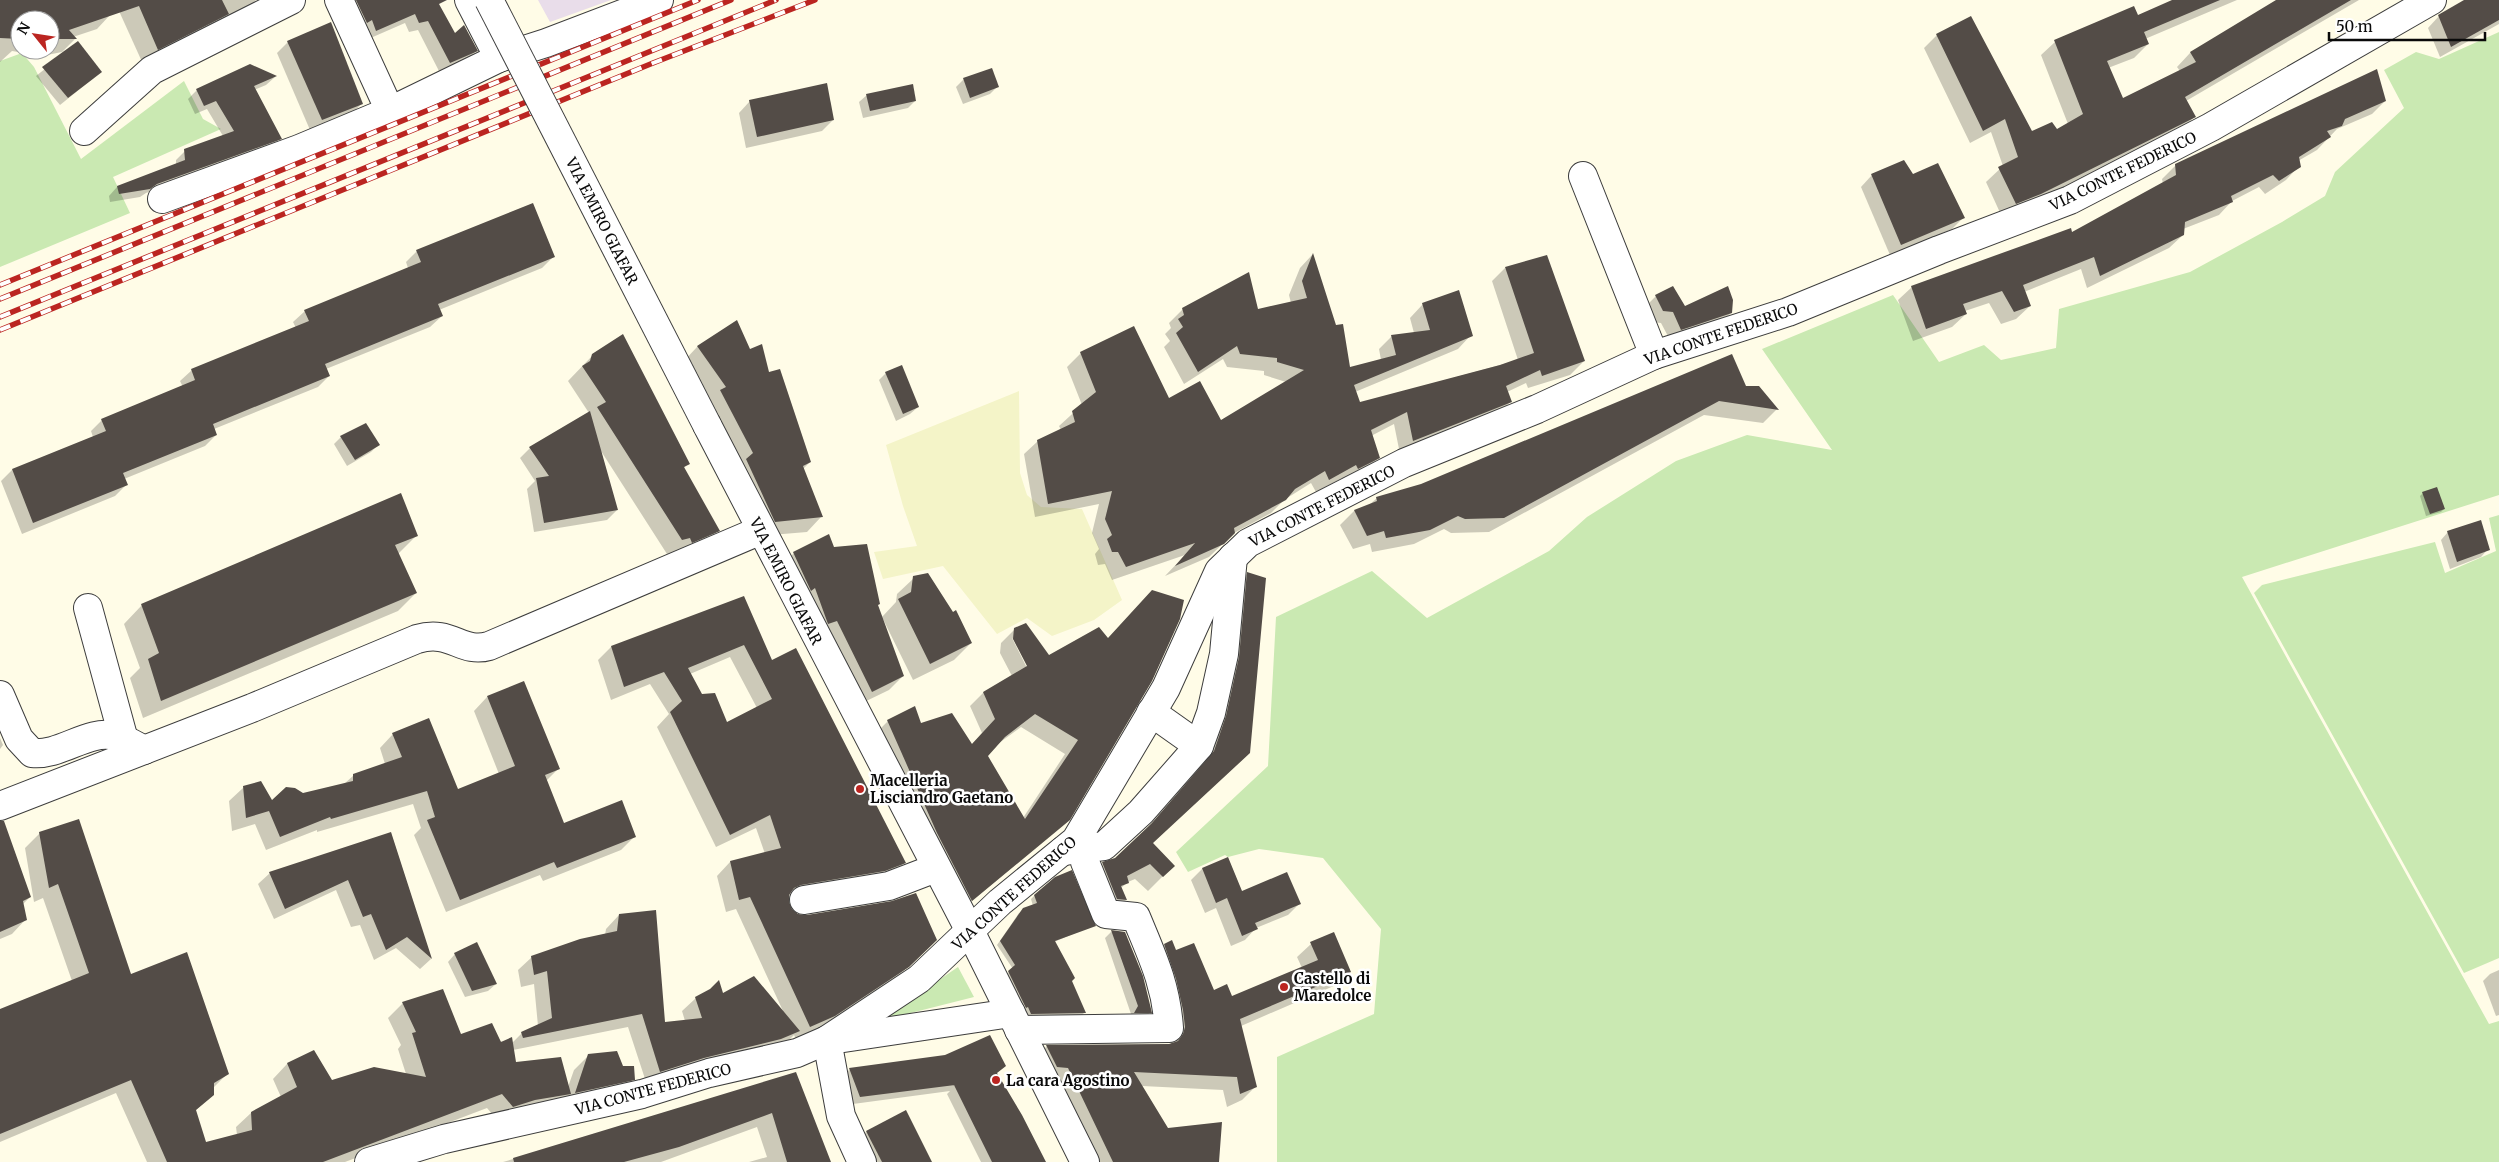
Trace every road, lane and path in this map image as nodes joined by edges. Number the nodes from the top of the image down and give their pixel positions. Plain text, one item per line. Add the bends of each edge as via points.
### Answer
1 (291, 0) edge
2 (339, 0) edge
3 (469, 0) edge
4 (489, 0) edge
5 (659, 0) edge
6 (2432, 0) edge
7 (499, 58) junction
8 (390, 111) junction
9 (84, 131) dead end
10 (1583, 176) dead end
11 (162, 200) dead end
12 (1654, 355) junction
13 (760, 531) junction
14 (1233, 557) junction
15 (88, 608) dead end
16 (0, 695) edge
17 (1151, 712) junction
18 (134, 744) junction
19 (1199, 746) junction
20 (0, 806) edge
21 (1075, 850) junction
22 (936, 868) junction
23 (804, 900) dead end
24 (970, 931) junction
25 (1015, 1022) junction
26 (827, 1040) junction
27 (369, 1162) edge
28 (862, 1162) edge
29 (1086, 1162) edge

1 - 9 street via 152,70
2 - 8 street
3 - 7 street
4 - 13 street, VIA EMIRO GIAFAR, bridge
5 - 7 street
6 - 12 street, VIA CONTE FEDERICO via 2211,127 2070,200 1788,312
7 - 8 street
8 - 11 street
10 - 12 street
12 - 14 street, VIA CONTE FEDERICO via 1538,409 1404,463 1248,543
13 - 18 street via 489,646 475,649 442,636 425,637
13 - 22 street, VIA EMIRO GIAFAR
14 - 17 street, VIA CONTE FEDERICO via 1219,571 1166,688
14 - 19 street via 1224,654 1211,713
15 - 18 street
16 - 18 street via 19,739 32,753 49,753 104,735
17 - 19 street
17 - 21 street, VIA CONTE FEDERICO via 1076,840
18 - 20 street
19 - 21 street via 1141,812 1104,846
21 - 24 street, VIA CONTE FEDERICO via 1000,902
21 - 25 street via 1085,862 1106,914 1136,917 1159,971 1167,1001 1169,1028
22 - 23 street via 888,886
22 - 24 street, VIA EMIRO GIAFAR
24 - 25 street, VIA EMIRO GIAFAR
24 - 26 street, VIA CONTE FEDERICO via 920,979
25 - 26 street
25 - 29 street, VIA EMIRO GIAFAR
26 - 27 street, VIA CONTE FEDERICO via 797,1053 709,1073 642,1094 444,1139
26 - 28 street via 841,1116

